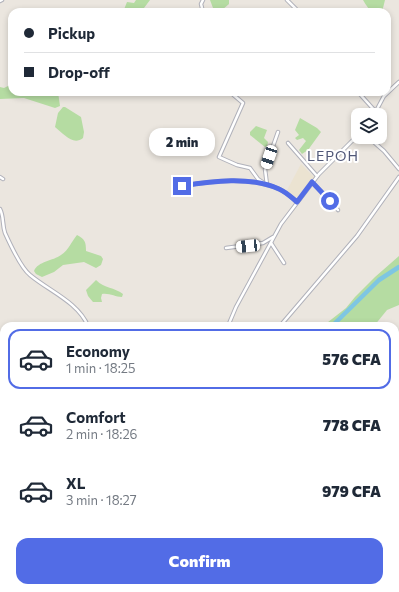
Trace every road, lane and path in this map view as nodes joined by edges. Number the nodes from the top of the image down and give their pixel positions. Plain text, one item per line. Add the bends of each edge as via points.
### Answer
1 (286, 0) edge
2 (295, 8) edge
3 (399, 82) edge
4 (391, 89) edge
5 (235, 96) edge
6 (361, 96) edge
7 (384, 96) edge
8 (371, 108) edge
9 (378, 108) edge
10 (278, 132) dead end
11 (351, 142) edge
12 (288, 143) dead end
13 (376, 144) edge
14 (399, 169) edge
15 (317, 176) junction
16 (399, 177) edge
17 (312, 182) junction
18 (266, 185) junction
19 (182, 186) dead end
20 (297, 202) junction
21 (0, 208) edge
22 (338, 210) dead end
23 (274, 236) junction
24 (270, 243) junction
25 (226, 248) dead end
26 (284, 263) dead end
27 (87, 322) edge
28 (230, 322) edge
29 (283, 322) edge

1 - 2 street
3 - 4 street
5 - 18 street via 243,103 219,157 250,168
6 - 8 street
7 - 9 street
10 - 18 street via 265,169
11 - 15 street
12 - 15 street
13 - 14 street
15 - 17 street
16 - 29 street via 353,241
17 - 20 street
17 - 22 street
18 - 19 street via 223,180
18 - 20 street via 280,190
20 - 23 street
21 - 27 street via 4,217 5,233 22,266 31,276 60,296
23 - 24 street
23 - 25 street via 263,243
24 - 26 street
24 - 28 street

